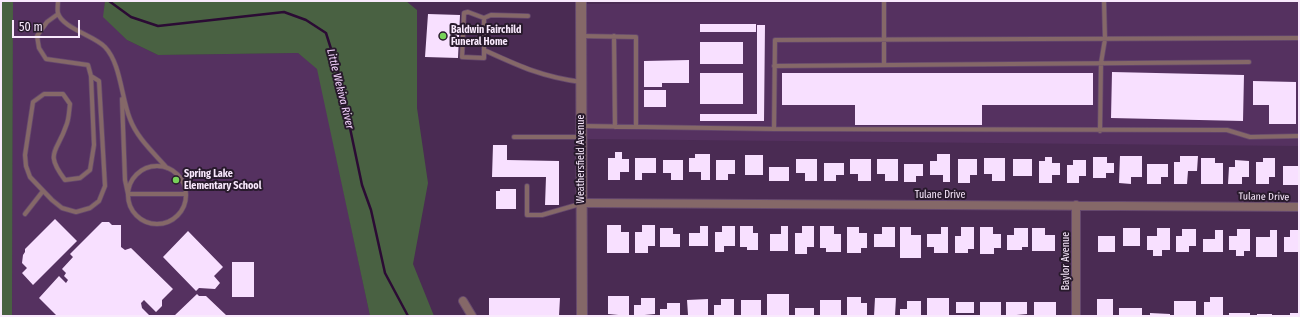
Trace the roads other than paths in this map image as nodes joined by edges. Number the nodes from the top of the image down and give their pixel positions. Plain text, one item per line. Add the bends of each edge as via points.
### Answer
1 (58, 1) edge
2 (581, 1) edge
3 (884, 1) edge
4 (1104, 1) edge
5 (58, 14) junction
6 (528, 16) dead end
7 (484, 18) junction
8 (581, 36) junction
9 (614, 36) junction
10 (1299, 38) edge
11 (884, 39) junction
12 (1105, 39) junction
13 (484, 50) junction
14 (1249, 62) dead end
15 (1100, 63) junction
16 (884, 65) junction
17 (774, 66) junction
18 (91, 76) junction
19 (581, 82) junction
20 (121, 92) junction
21 (615, 127) junction
22 (636, 127) junction
23 (774, 130) junction
24 (1100, 131) junction
25 (581, 132) junction
26 (1299, 136) edge
27 (514, 137) dead end
28 (167, 168) junction
29 (527, 186) dead end
30 (43, 191) junction
31 (128, 194) junction
32 (186, 194) junction
33 (582, 203) junction
34 (1076, 205) junction
35 (1299, 208) edge
36 (25, 214) dead end
37 (463, 301) dead end
38 (472, 316) edge
39 (582, 316) edge
40 (1076, 316) edge

1 - 5 lane
2 - 8 street, Weathersfield Avenue
3 - 11 lane
4 - 12 lane
5 - 18 lane via 47,22 37,36 39,48 46,59 88,65
5 - 20 lane via 65,22 104,46 115,64
6 - 7 lane via 492,15
7 - 13 lane
7 - 13 lane via 464,13 462,57 484,58
8 - 9 lane
8 - 19 street, Weathersfield Avenue
9 - 21 lane
9 - 22 lane via 636,36
10 - 12 lane
11 - 12 lane
11 - 16 lane
11 - 17 lane via 775,40
12 - 15 lane
13 - 19 lane via 539,74
14 - 15 lane
15 - 16 lane
15 - 24 lane
16 - 17 lane
17 - 23 lane
18 - 30 lane via 98,81 103,150 105,186 99,201 90,208 76,212 62,208
18 - 30 lane via 94,146 90,170 80,178 65,180 55,167 53,153 67,126 70,104 63,94 44,94 33,102 25,155 26,166 30,177
19 - 25 street, Weathersfield Avenue
20 - 28 lane via 130,120 140,138
20 - 31 lane via 125,180
21 - 22 lane
21 - 25 lane
22 - 23 lane
23 - 24 lane
24 - 26 lane via 1227,130 1250,137
25 - 27 lane
25 - 33 street, Weathersfield Avenue
28 - 31 lane via 156,166 136,174 130,183
28 - 32 lane via 180,178
29 - 33 lane via 527,215 542,215
30 - 36 lane
31 - 32 lane
31 - 32 lane via 129,204 134,213 142,220 152,223 172,220 184,204
33 - 34 street, Tulane Drive
33 - 39 street, Weathersfield Avenue
34 - 35 street, Tulane Drive
34 - 40 street, Baylor Avenue
37 - 38 street

